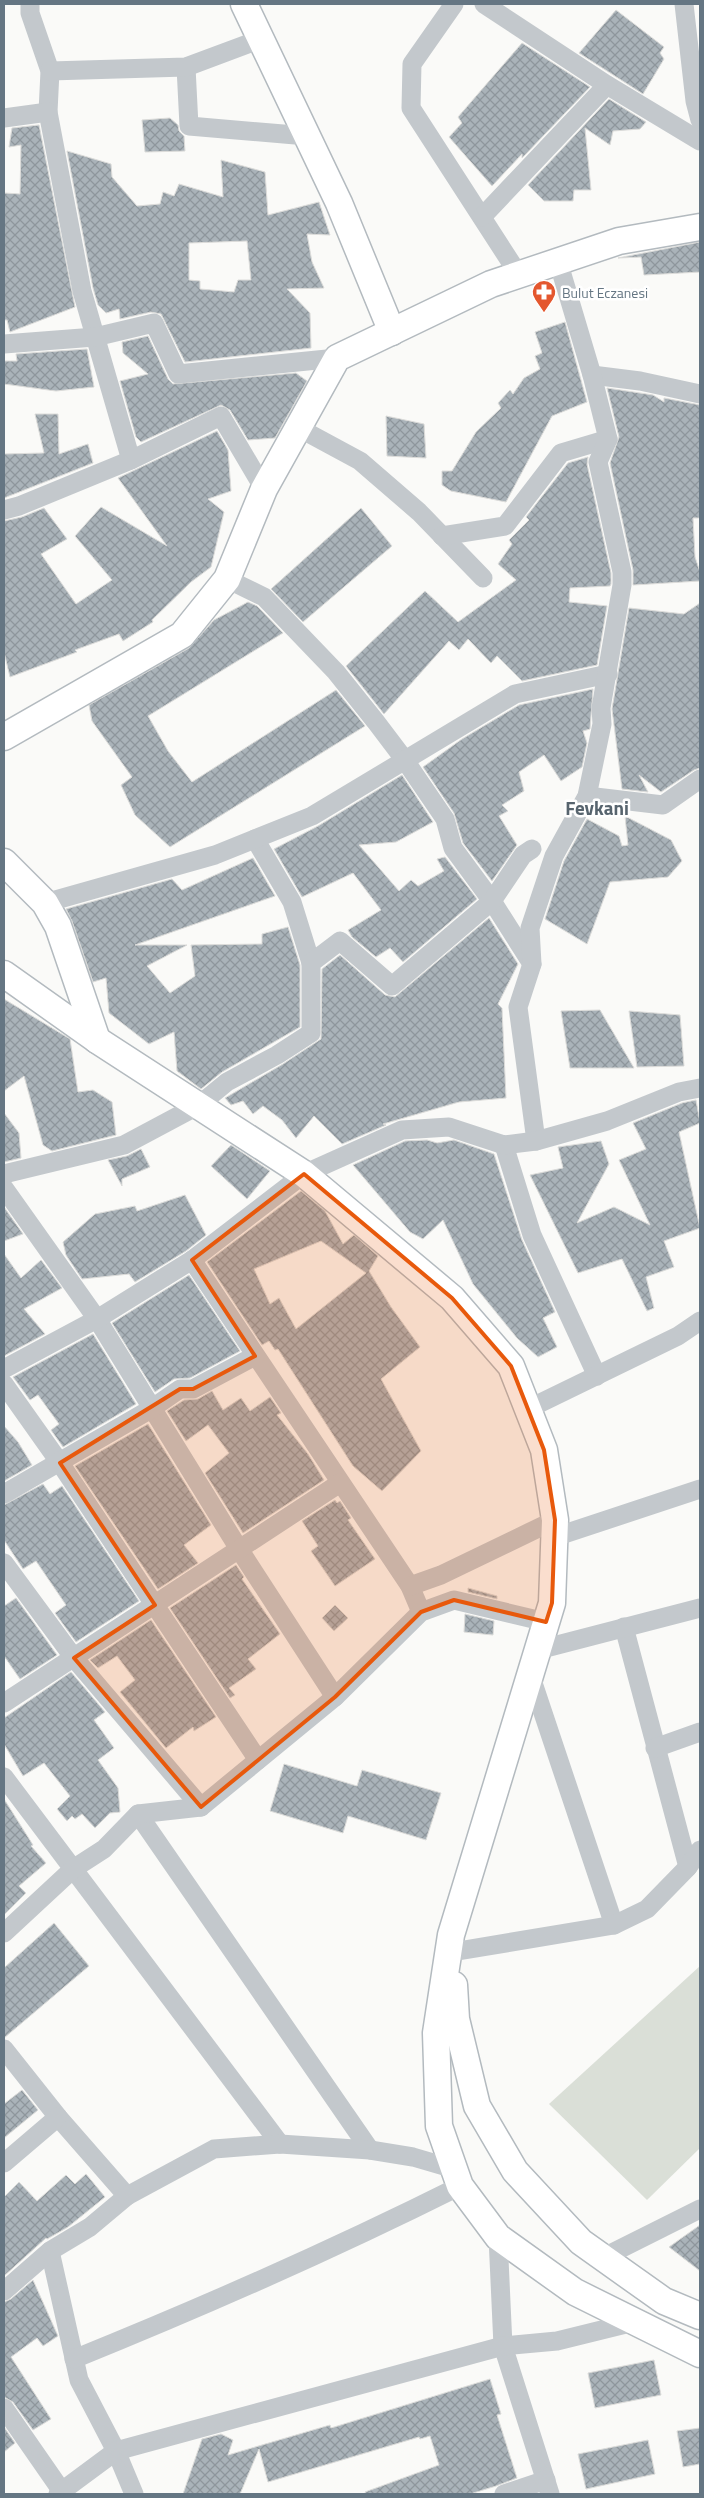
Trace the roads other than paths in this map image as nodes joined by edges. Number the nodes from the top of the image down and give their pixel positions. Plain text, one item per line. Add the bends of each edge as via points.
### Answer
1 (30, 4) edge
2 (244, 4) edge
3 (454, 4) edge
4 (484, 4) edge
5 (684, 4) edge
6 (261, 39) junction
7 (186, 68) junction
8 (50, 71) junction
9 (606, 85) junction
10 (48, 112) junction
11 (4, 118) edge
12 (700, 120) edge
13 (307, 136) junction
14 (700, 140) edge
15 (482, 218) junction
16 (700, 227) edge
17 (558, 262) junction
18 (519, 275) junction
19 (392, 332) junction
20 (96, 337) junction
21 (4, 344) edge
22 (337, 358) junction
23 (592, 375) junction
24 (700, 394) edge
25 (296, 427) junction
26 (608, 439) junction
27 (131, 460) junction
28 (264, 489) junction
29 (4, 510) edge
30 (442, 536) junction
31 (483, 578) dead end
32 (227, 579) junction
33 (608, 674) junction
34 (4, 737) edge
35 (404, 759) junction
36 (700, 779) edge
37 (587, 796) junction
38 (255, 839) junction
39 (532, 849) dead end
40 (4, 862) edge
41 (492, 901) junction
42 (45, 903) junction
43 (311, 963) junction
44 (532, 964) junction
45 (4, 974) edge
46 (97, 1040) junction
47 (700, 1088) edge
48 (200, 1105) junction
49 (536, 1140) junction
50 (504, 1145) junction
51 (4, 1174) edge
52 (304, 1174) junction
53 (4, 1188) edge
54 (192, 1260) junction
55 (97, 1319) junction
56 (700, 1321) edge
57 (255, 1356) junction
58 (4, 1369) edge
59 (597, 1376) junction
60 (4, 1384) edge
61 (152, 1409) junction
62 (528, 1409) junction
63 (60, 1463) junction
64 (340, 1483) junction
65 (700, 1489) edge
66 (4, 1494) edge
67 (555, 1529) junction
68 (239, 1549) junction
69 (4, 1563) edge
70 (410, 1586) junction
71 (155, 1605) junction
72 (700, 1608) edge
73 (421, 1612) junction
74 (546, 1622) junction
75 (624, 1627) junction
76 (538, 1650) junction
77 (74, 1658) junction
78 (530, 1674) junction
79 (334, 1697) junction
80 (4, 1704) edge
81 (700, 1732) edge
82 (655, 1748) junction
83 (258, 1760) junction
84 (4, 1777) edge
85 (201, 1807) junction
86 (138, 1814) junction
87 (700, 1850) edge
88 (688, 1867) junction
89 (73, 1869) junction
90 (614, 1925) junction
91 (4, 1933) edge
92 (452, 1943) junction
93 (4, 2049) edge
94 (58, 2117) junction
95 (280, 2144) junction
96 (370, 2150) junction
97 (4, 2163) edge
98 (457, 2178) junction
99 (127, 2196) junction
100 (700, 2209) edge
101 (498, 2237) junction
102 (50, 2251) junction
103 (604, 2257) junction
104 (4, 2291) edge
105 (700, 2316) edge
106 (634, 2322) junction
107 (503, 2346) junction
108 (700, 2354) edge
109 (74, 2358) junction
110 (4, 2408) edge
111 (116, 2451) junction
112 (548, 2487) edge
113 (61, 2493) edge
114 (134, 2494) edge
115 (504, 2494) edge

1 - 8 street via 30,13
2 - 6 main road
3 - 15 street via 412,64 411,108
4 - 9 street
5 - 12 street via 694,101
6 - 7 street
6 - 13 main road
7 - 8 street
7 - 13 street via 189,126
8 - 10 street
9 - 14 street
9 - 15 street
10 - 11 street
10 - 20 street via 82,291
13 - 19 main road
15 - 18 street
16 - 17 main road via 619,241
17 - 18 main road
17 - 23 street
18 - 19 main road via 491,284
19 - 22 main road
20 - 21 street
20 - 22 street via 154,324 178,374
20 - 27 street
22 - 25 main road
23 - 24 street
23 - 26 street
25 - 28 main road
25 - 30 street via 360,461
26 - 30 street via 561,453 505,526
26 - 33 street via 598,462 622,572
27 - 28 street via 221,416
27 - 29 street
28 - 32 main road
30 - 31 street
32 - 34 main road via 182,635
32 - 35 street via 264,597 336,672
33 - 35 street via 515,694
33 - 37 street via 601,708 602,724
35 - 38 street via 312,816
35 - 41 street via 446,819 453,848
36 - 37 street via 662,805
37 - 44 street via 554,856 530,928
38 - 42 street via 215,855
38 - 43 street via 292,902
39 - 41 street via 523,855
40 - 42 main road
41 - 43 street via 392,986 340,941
41 - 44 street
42 - 46 main road via 58,926
43 - 48 street via 310,1033 227,1082
44 - 49 street via 518,1006
45 - 46 main road
46 - 48 main road
47 - 49 street via 679,1092 607,1122
48 - 51 street via 124,1145
48 - 52 main road
49 - 50 street
50 - 52 street via 449,1127 402,1130
50 - 59 street via 532,1235
52 - 54 street
52 - 62 main road via 452,1298 511,1366
53 - 55 street
54 - 55 street
54 - 57 street
55 - 58 street
55 - 61 street
56 - 59 street via 678,1336
57 - 61 street via 193,1388 180,1389
57 - 64 street
59 - 62 street
60 - 63 street
61 - 63 street
61 - 68 street
62 - 67 main road via 544,1450
63 - 66 street
63 - 71 street
64 - 68 street
64 - 70 street
65 - 67 street
67 - 70 street
67 - 74 main road via 552,1603
68 - 71 street
68 - 79 street
69 - 77 street
70 - 73 street
71 - 77 street
71 - 83 street
72 - 75 street
73 - 74 street via 454,1600
73 - 79 street
74 - 76 main road
75 - 76 street
75 - 82 street
76 - 78 main road
77 - 80 street
77 - 85 street
78 - 90 street
78 - 92 main road
79 - 83 street
81 - 82 street
82 - 88 street
83 - 85 street
84 - 89 street
85 - 86 street
86 - 89 street via 104,1849
86 - 96 street
87 - 88 street
88 - 90 street via 647,1909
89 - 91 street
89 - 95 street
90 - 92 street
92 - 98 main road via 436,2033 439,2126
92 - 103 main road via 456,2019 477,2106 515,2171 581,2242
93 - 94 street
94 - 97 street
94 - 99 street
95 - 96 street
95 - 99 street via 214,2149
96 - 98 street via 413,2157
98 - 101 main road
98 - 109 street via 384,2224 172,2320
99 - 102 street via 90,2227
100 - 103 street
101 - 106 main road via 575,2292
101 - 107 street
102 - 104 street
102 - 109 street
103 - 105 main road via 664,2301
106 - 107 street via 557,2341
106 - 108 main road
107 - 111 street
107 - 112 street
109 - 111 street via 79,2380
110 - 113 street
111 - 113 street
111 - 114 street
112 - 115 street

